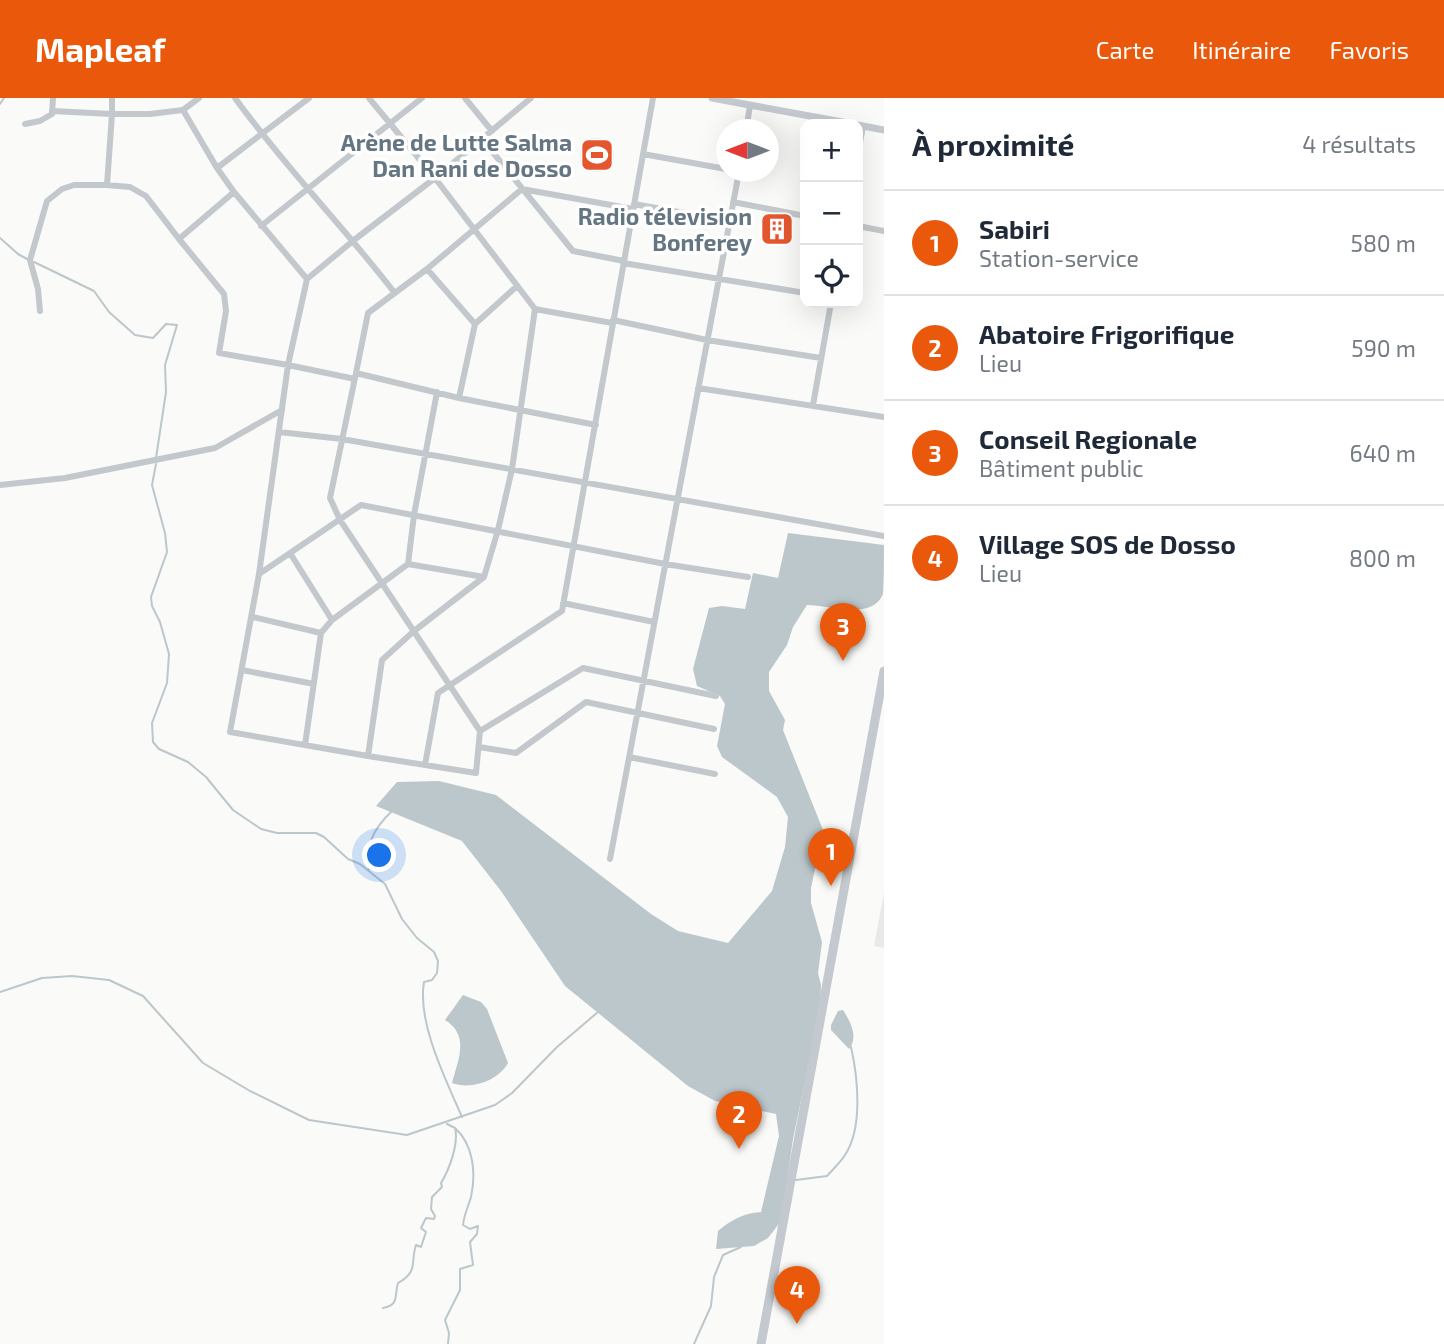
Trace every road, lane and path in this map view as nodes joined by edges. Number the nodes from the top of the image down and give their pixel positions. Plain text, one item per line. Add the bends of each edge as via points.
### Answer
1 (52, 98) edge
2 (112, 98) edge
3 (199, 98) edge
4 (235, 98) edge
5 (309, 98) edge
6 (369, 98) edge
7 (422, 98) edge
8 (465, 98) edge
9 (531, 98) edge
10 (653, 98) edge
11 (712, 98) edge
12 (750, 106) junction
13 (183, 110) junction
14 (52, 111) junction
15 (112, 114) junction
16 (748, 119) edge
17 (824, 119) edge
18 (390, 123) junction
19 (25, 124) dead end
20 (863, 126) edge
21 (884, 130) edge
22 (492, 131) junction
23 (261, 134) junction
24 (482, 139) junction
25 (643, 154) junction
26 (716, 167) edge
27 (217, 168) junction
28 (435, 178) junction
29 (737, 182) edge
30 (107, 185) junction
31 (307, 189) junction
32 (522, 189) junction
33 (234, 192) junction
34 (733, 202) junction
35 (634, 207) junction
36 (800, 215) edge
37 (730, 221) junction
38 (261, 226) junction
39 (863, 227) edge
40 (474, 228) junction
41 (884, 231) edge
42 (179, 239) junction
43 (354, 240) junction
44 (624, 262) junction
45 (427, 269) junction
46 (719, 278) junction
47 (307, 279) junction
48 (517, 286) junction
49 (394, 292) junction
50 (800, 292) edge
51 (830, 308) edge
52 (535, 309) junction
53 (40, 311) dead end
54 (612, 322) junction
55 (475, 324) junction
56 (708, 340) junction
57 (821, 358) junction
58 (288, 365) junction
59 (355, 376) junction
60 (698, 388) junction
61 (437, 392) junction
62 (459, 398) junction
63 (813, 405) junction
64 (282, 410) junction
65 (521, 410) junction
66 (884, 417) edge
67 (596, 425) junction
68 (279, 432) junction
69 (342, 439) junction
70 (425, 453) junction
71 (512, 469) junction
72 (584, 482) junction
73 (0, 485) edge
74 (678, 498) junction
75 (414, 516) junction
76 (340, 520) junction
77 (499, 530) junction
78 (884, 536) edge
79 (573, 545) junction
80 (290, 553) junction
81 (408, 564) junction
82 (665, 564) junction
83 (259, 574) junction
84 (484, 577) junction
85 (748, 577) dead end
86 (383, 584) junction
87 (563, 603) junction
88 (253, 617) junction
89 (332, 620) junction
90 (654, 622) junction
91 (414, 631) junction
92 (321, 633) junction
93 (242, 670) junction
94 (884, 671) edge
95 (643, 680) junction
96 (314, 684) junction
97 (450, 685) junction
98 (716, 696) dead end
99 (637, 712) junction
100 (714, 729) dead end
101 (480, 731) junction
102 (305, 745) junction
103 (479, 747) junction
104 (368, 756) junction
105 (629, 757) junction
106 (425, 765) junction
107 (715, 774) dead end
108 (610, 859) dead end
109 (761, 1344) edge

1 - 14 street
2 - 15 street
3 - 13 street
4 - 23 street
5 - 23 street
6 - 18 street
7 - 18 street
8 - 22 street
9 - 22 street
10 - 25 street
11 - 12 main road
12 - 16 street
12 - 17 main road
13 - 15 street
13 - 27 street
14 - 15 street
14 - 19 street via 40,121
15 - 30 street
18 - 28 street
18 - 31 street
20 - 21 main road
22 - 24 street
23 - 27 street
23 - 31 street
24 - 28 street
24 - 32 street
25 - 26 street
25 - 35 street
27 - 33 street
28 - 40 street
28 - 43 street
29 - 34 street
30 - 42 street via 130,187 146,196
30 - 53 street via 74,185 47,201 30,260
31 - 38 street
31 - 43 street
32 - 35 street
32 - 40 street
32 - 44 street via 573,251
33 - 38 street
33 - 42 street
34 - 36 street
34 - 37 street
35 - 37 street
35 - 44 street
37 - 46 street
38 - 47 street
39 - 41 street
40 - 45 street
40 - 48 street
42 - 58 street via 224,294 219,353
43 - 47 street
43 - 49 street
44 - 46 street
44 - 54 street
45 - 49 street
45 - 55 street
46 - 50 street
46 - 56 street
47 - 58 street
48 - 52 street
48 - 55 street
49 - 59 street via 368,313
51 - 57 street
52 - 54 street
52 - 65 street
54 - 56 street
54 - 67 street
55 - 62 street
56 - 57 street
56 - 60 street
57 - 63 street
58 - 59 street
58 - 64 street
59 - 61 street
59 - 69 street
60 - 63 street
60 - 74 street
61 - 62 street
61 - 70 street
62 - 65 street
63 - 66 street
64 - 68 street
64 - 73 street via 215,448 65,478
65 - 67 street
65 - 71 street
67 - 72 street
68 - 69 street
68 - 83 street
69 - 70 street
69 - 76 street via 330,498
70 - 71 street
70 - 75 street
71 - 72 street
71 - 77 street
72 - 74 street
72 - 79 street
74 - 78 street
74 - 82 street
75 - 76 street via 361,505
75 - 77 street
75 - 81 street
76 - 80 street
76 - 86 street
77 - 79 street
77 - 84 street
79 - 82 street
79 - 87 street
80 - 83 street
80 - 89 street
81 - 84 street
81 - 86 street
82 - 85 street
82 - 90 street
83 - 88 street
84 - 91 street
86 - 89 street
86 - 91 street
87 - 90 street
87 - 97 street via 562,611
88 - 92 street
88 - 93 street
89 - 92 street
90 - 95 street
91 - 97 street
91 - 104 street via 382,660
92 - 96 street
93 - 96 street
93 - 102 street via 230,733
94 - 109 highway
95 - 98 street
95 - 99 street
95 - 101 street via 583,668
96 - 102 street
97 - 101 street
97 - 106 street via 438,693
99 - 100 street
99 - 103 street via 586,702 516,753
99 - 105 street
101 - 103 street
102 - 104 street
103 - 106 street via 476,773
104 - 106 street
105 - 107 street
105 - 108 street

